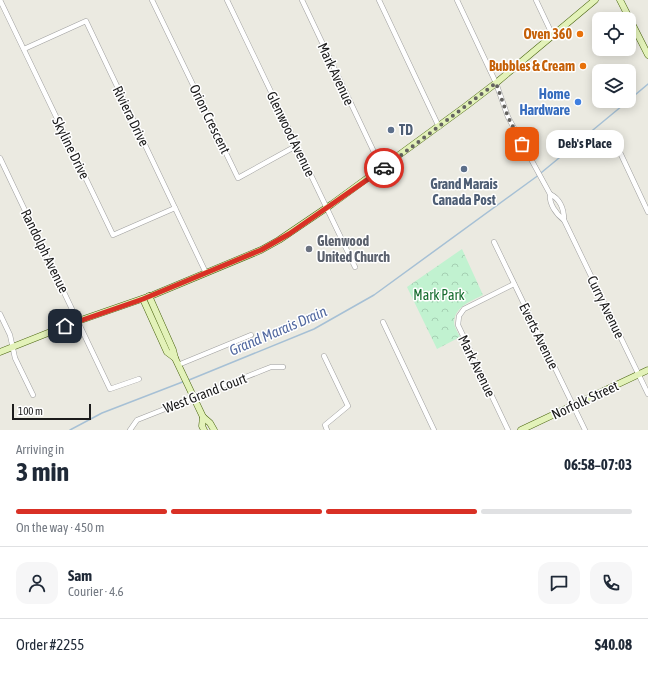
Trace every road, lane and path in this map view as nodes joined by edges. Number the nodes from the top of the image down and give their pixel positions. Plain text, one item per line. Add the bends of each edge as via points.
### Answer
1 (0, 0) edge
2 (152, 0) edge
3 (227, 0) edge
4 (302, 0) edge
5 (379, 0) edge
6 (457, 0) edge
7 (536, 0) edge
8 (596, 0) edge
9 (620, 0) edge
10 (553, 36) junction
11 (24, 49) junction
12 (648, 56) edge
13 (496, 83) junction
14 (439, 127) junction
15 (296, 146) junction
16 (617, 146) dead end
17 (0, 158) edge
18 (382, 169) junction
19 (550, 194) junction
20 (175, 208) junction
21 (326, 208) junction
22 (648, 212) edge
23 (564, 220) junction
24 (494, 242) dead end
25 (355, 267) dead end
26 (206, 273) junction
27 (514, 284) junction
28 (149, 296) junction
29 (143, 299) junction
30 (0, 314) edge
31 (78, 321) junction
32 (382, 322) dead end
33 (251, 335) dead end
34 (12, 346) junction
35 (0, 352) edge
36 (324, 356) dead end
37 (175, 358) junction
38 (284, 367) dead end
39 (179, 368) junction
40 (648, 370) edge
41 (638, 374) junction
42 (138, 379) dead end
43 (648, 394) edge
44 (33, 395) dead end
45 (193, 396) junction
46 (573, 405) junction
47 (203, 417) junction
48 (130, 429) edge
49 (136, 430) edge
50 (204, 430) edge
51 (214, 430) edge
52 (327, 430) edge
53 (434, 430) edge
54 (508, 430) edge
55 (521, 430) edge
56 (585, 430) edge

1 - 11 street, Skyline Drive
2 - 15 street, Orion Crescent via 238,178
3 - 15 street, Glenwood Avenue
4 - 18 street, Mark Avenue
5 - 14 street
6 - 13 street, Curry Avenue
7 - 10 street
8 - 10 street
9 - 12 street
10 - 13 street
11 - 20 street, Skyline Drive via 113,235
11 - 20 street, Riviera Drive via 86,21
13 - 14 street
13 - 19 street, Curry Avenue via 510,122
14 - 18 street
15 - 21 street, Glenwood Avenue
16 - 22 street
17 - 31 street, Randolph Avenue
18 - 21 street
19 - 23 street, Curry Avenue via 552,205
19 - 23 street, Curry Avenue via 561,205
20 - 26 street, Riviera Drive
21 - 25 street, Glenwood Avenue
21 - 26 street via 261,250
23 - 41 street, Curry Avenue
24 - 27 street, Everts Avenue
26 - 28 street
27 - 46 street, Everts Avenue
27 - 54 street, Mark Avenue via 464,309 459,316 458,325
28 - 29 street
28 - 37 street
29 - 31 street
29 - 37 street via 167,352
30 - 34 street
31 - 34 street
31 - 42 street, Randolph Avenue via 110,389
32 - 53 street
33 - 39 street
34 - 35 street
34 - 44 street
36 - 52 street via 348,406 325,425
37 - 39 street
38 - 45 street, West Grand Court via 271,368
39 - 45 street
40 - 41 street, Norfolk Street
41 - 43 street, Curry Avenue
41 - 46 street, Norfolk Street
45 - 47 street
45 - 48 street, West Grand Court via 137,420
46 - 55 street, Norfolk Street
46 - 56 street, Everts Avenue
47 - 50 street
47 - 51 street
48 - 49 street

